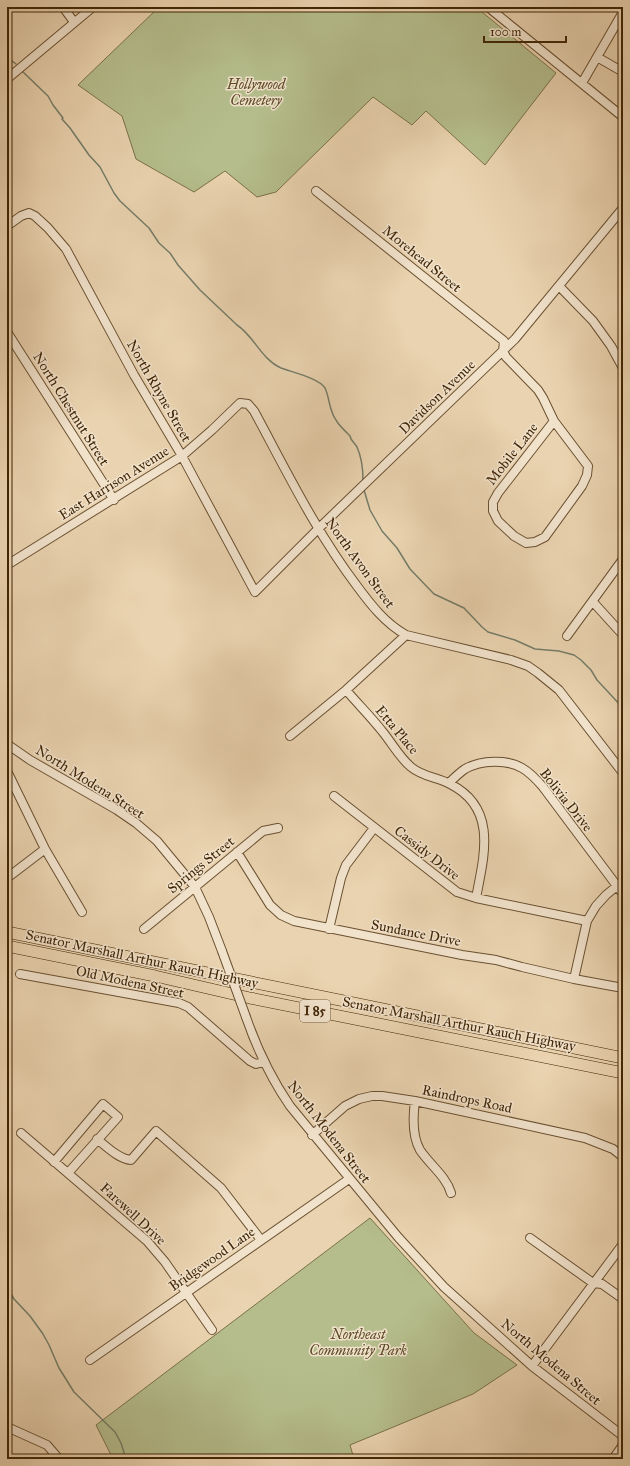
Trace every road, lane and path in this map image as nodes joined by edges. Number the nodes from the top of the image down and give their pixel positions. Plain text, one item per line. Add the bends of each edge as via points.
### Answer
1 (63, 7) edge
2 (93, 7) edge
3 (488, 7) edge
4 (623, 12) edge
5 (74, 22) junction
6 (596, 57) junction
7 (623, 72) edge
8 (7, 79) edge
9 (582, 83) junction
10 (623, 117) edge
11 (316, 191) dead end
12 (623, 208) edge
13 (7, 226) edge
14 (558, 286) junction
15 (7, 332) edge
16 (503, 350) junction
17 (623, 368) edge
18 (248, 404) joint
19 (554, 421) junction
20 (182, 456) junction
21 (114, 500) junction
22 (318, 529) junction
23 (623, 559) edge
24 (7, 565) edge
25 (256, 592) joint
26 (593, 602) junction
27 (406, 635) junction
28 (623, 635) edge
29 (567, 636) dead end
30 (346, 690) junction
31 (290, 736) dead end
32 (7, 745) edge
33 (7, 771) edge
34 (623, 772) edge
35 (449, 783) junction
36 (334, 796) dead end
37 (278, 828) dead end
38 (374, 828) junction
39 (46, 849) junction
40 (237, 852) junction
41 (7, 878) edge
42 (618, 886) junction
43 (195, 887) junction
44 (623, 894) edge
45 (476, 898) junction
46 (82, 912) dead end
47 (587, 921) junction
48 (144, 929) dead end
49 (329, 929) junction
50 (7, 932) edge
51 (7, 946) edge
52 (20, 974) dead end
53 (574, 979) junction
54 (623, 988) edge
55 (623, 1058) edge
56 (264, 1062) junction
57 (623, 1073) edge
58 (415, 1100) junction
59 (21, 1133) dead end
60 (312, 1135) junction
61 (98, 1139) junction
62 (623, 1157) edge
63 (54, 1162) junction
64 (68, 1173) junction
65 (349, 1179) junction
66 (451, 1193) dead end
67 (530, 1238) dead end
68 (261, 1240) junction
69 (623, 1244) edge
70 (593, 1283) junction
71 (186, 1292) junction
72 (623, 1299) edge
73 (212, 1330) dead end
74 (90, 1360) dead end
75 (532, 1366) junction
76 (7, 1427) edge
77 (623, 1436) edge
78 (623, 1445) edge
79 (59, 1459) edge
80 (613, 1459) edge

1 - 5 street
2 - 5 street
3 - 9 street
4 - 6 street
5 - 8 street
6 - 7 street
6 - 9 street
9 - 10 street
11 - 16 street, Morehead Street via 504,341
12 - 14 street, Davidson Avenue
13 - 20 street, North Rhyne Street via 29,213 48,228 66,249 134,375
14 - 16 street, Davidson Avenue via 528,324
14 - 17 street via 593,321
15 - 21 street, North Chestnut Street
16 - 19 street, Mobile Lane via 506,357 538,390
16 - 22 street, Davidson Avenue
18 - 20 street, East Harrison Avenue via 240,403
18 - 22 street, North Avon Street
19 - 19 street, Mobile Lane via 588,466 587,475 582,486 545,537 526,543 498,521 493,511 493,502
20 - 21 street, East Harrison Avenue
20 - 25 street, North Rhyne Street
21 - 24 street, East Harrison Avenue
22 - 25 street, Davidson Avenue
22 - 27 street, North Avon Street via 376,610 394,628
23 - 26 street
26 - 28 street
26 - 29 street
27 - 30 street
27 - 34 street, North Avon Street via 510,660 533,670 559,690
30 - 31 street
30 - 35 street, Etta Place via 412,768 425,776
32 - 43 street, North Modena Street via 136,823 157,841
33 - 39 street
35 - 42 street, Bolivia Drive via 466,769 480,764 503,762 522,768 534,776 543,787
35 - 45 street, Etta Place via 466,794 476,807 483,823 484,850
36 - 38 street, Cassidy Drive
37 - 40 street, Springs Street via 263,831
38 - 45 street, Cassidy Drive via 457,892
38 - 49 street via 346,865
39 - 41 street
39 - 46 street
40 - 43 street, Springs Street
40 - 49 street, Sundance Drive via 270,906 294,921
42 - 44 street, Bolivia Drive
42 - 47 street via 596,906
43 - 48 street, Springs Street
43 - 56 street, North Modena Street, bridge via 209,917
45 - 47 street, Cassidy Drive
47 - 53 street
49 - 53 street, Sundance Drive via 496,960
50 - 55 highway, Senator Marshall Arthur Rauch Highway / I 85
51 - 57 highway, Senator Marshall Arthur Rauch Highway / I 85
52 - 56 street, Old Modena Street via 179,1004 188,1008 250,1060 256,1064
53 - 54 street, Sundance Drive
56 - 60 street, North Modena Street via 279,1090
58 - 60 street, Raindrops Road via 382,1096 359,1099 344,1106
58 - 62 street, Raindrops Road via 585,1138 613,1149
58 - 66 street via 414,1131 420,1150 449,1185
59 - 63 street, Farewell Drive
60 - 65 street, North Modena Street
61 - 63 street via 118,1116 102,1104
61 - 64 street
61 - 68 street via 127,1160 132,1160 156,1131 221,1188
63 - 64 street, Farewell Drive
64 - 71 street, Farewell Drive via 147,1241
65 - 68 street, Bridgewood Lane
65 - 75 street, North Modena Street via 439,1282
67 - 70 street
68 - 71 street, Bridgewood Lane
69 - 70 street
70 - 72 street via 602,1284
70 - 75 street
71 - 73 street, Farewell Drive
71 - 74 street, Bridgewood Lane
75 - 77 street, North Modena Street
76 - 79 street via 47,1444
78 - 80 street

